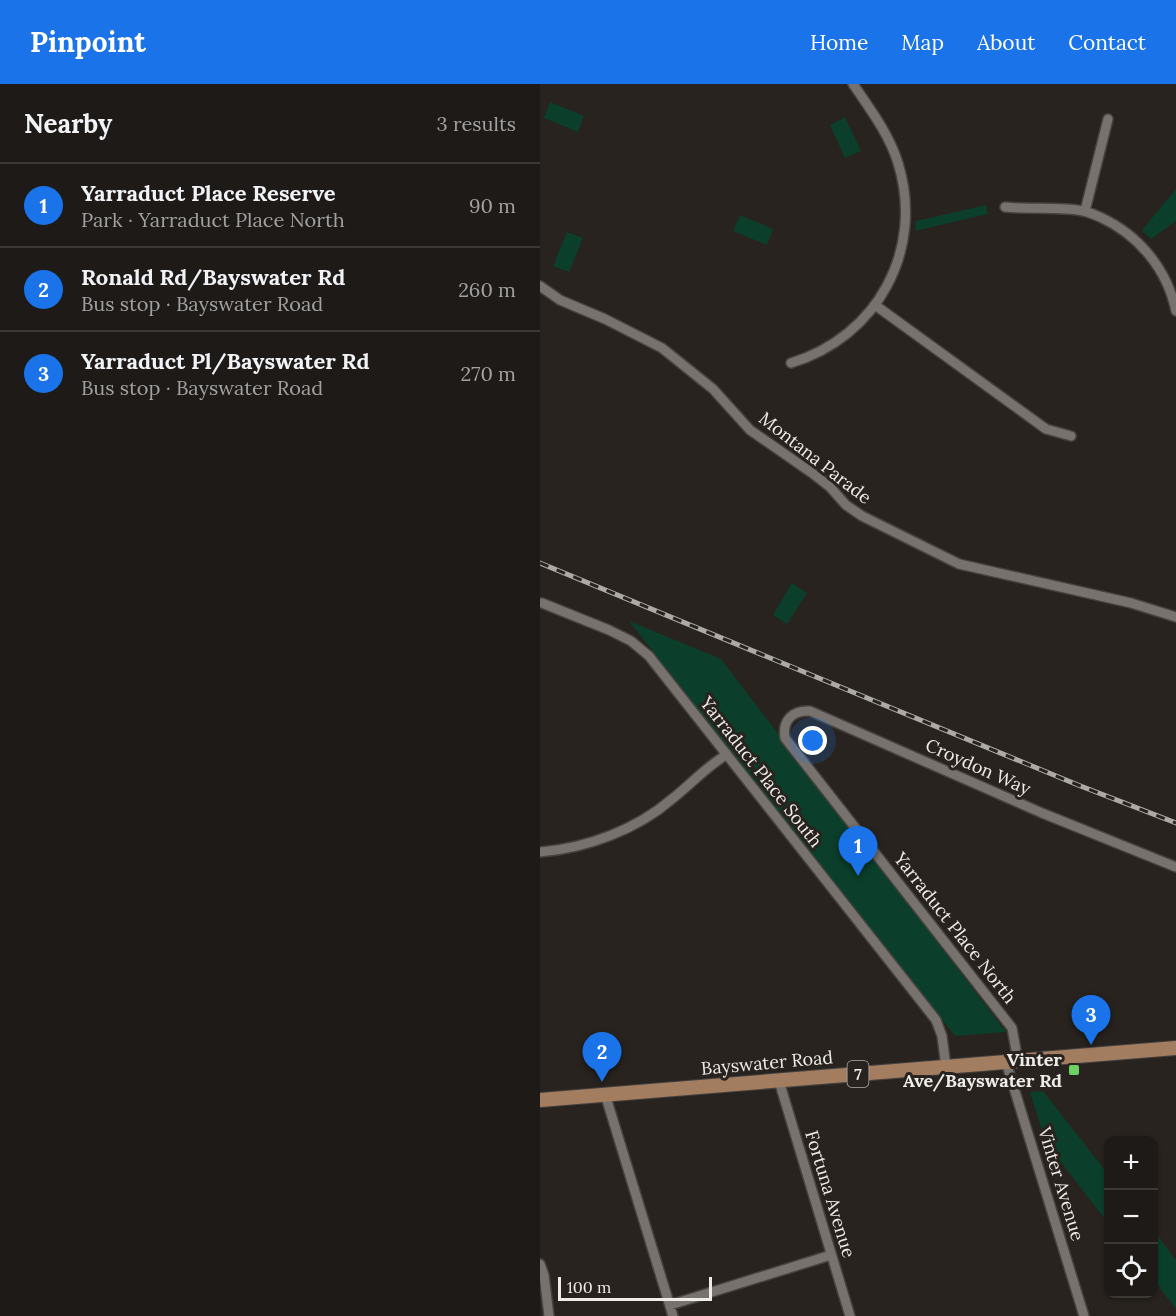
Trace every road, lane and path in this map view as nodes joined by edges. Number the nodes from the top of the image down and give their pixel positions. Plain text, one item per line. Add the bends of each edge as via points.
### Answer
1 (853, 84) edge
2 (1108, 119) dead end
3 (1005, 207) dead end
4 (1085, 211) junction
5 (540, 286) edge
6 (875, 305) junction
7 (1176, 311) edge
8 (791, 363) dead end
9 (1071, 436) dead end
10 (542, 603) dead end
11 (1176, 617) edge
12 (785, 738) joint
13 (726, 755) junction
14 (540, 852) edge
15 (1176, 867) edge
16 (1176, 1048) edge
17 (1012, 1061) junction
18 (946, 1067) junction
19 (779, 1081) junction
20 (605, 1094) junction
21 (540, 1100) edge
22 (831, 1255) junction
23 (540, 1264) edge
24 (670, 1305) junction
25 (549, 1316) edge
26 (673, 1316) edge
27 (850, 1316) edge
28 (1084, 1316) edge

1 - 6 street via 892,146 905,200 898,260
2 - 4 street
3 - 4 street
4 - 7 street via 1125,231 1147,251 1167,284
5 - 11 street, Montana Parade via 560,300 662,348 713,389 750,430 812,473 862,516 959,564
6 - 8 street via 843,338 822,352
6 - 9 street via 1046,429
10 - 13 street, Yarraduct Place South via 631,640
12 - 15 street, Croydon Way via 789,717 795,712 810,711
12 - 17 street, Yarraduct Place North via 1012,1028
13 - 14 street via 642,820 586,844
13 - 18 street, Yarraduct Place South via 936,1020
16 - 17 main road, Bayswater Road / 7
17 - 18 main road, Bayswater Road / 7
17 - 28 street, Vinter Avenue
18 - 19 main road, Bayswater Road / 7
19 - 20 main road, Bayswater Road / 7
19 - 22 street, Fortuna Avenue
20 - 21 main road, Bayswater Road / 7
20 - 24 street
22 - 24 street
22 - 27 street, Fortuna Avenue
23 - 25 street
24 - 26 street

